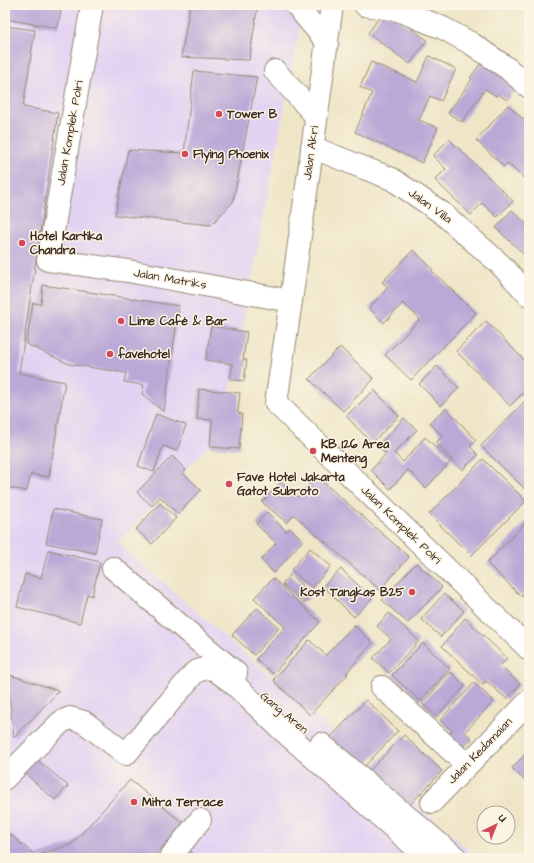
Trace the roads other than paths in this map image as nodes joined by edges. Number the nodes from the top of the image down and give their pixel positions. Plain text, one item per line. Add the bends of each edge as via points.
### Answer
1 (92, 5) edge
2 (296, 5) edge
3 (332, 5) edge
4 (365, 5) edge
5 (327, 42) junction
6 (275, 71) dead end
7 (529, 87) edge
8 (316, 116) junction
9 (312, 147) junction
10 (48, 260) joint
11 (529, 295) edge
12 (291, 301) junction
13 (287, 328) joint
14 (113, 568) dead end
15 (529, 649) edge
16 (382, 687) dead end
17 (529, 701) edge
18 (467, 765) junction
19 (5, 778) edge
20 (432, 802) dead end
21 (200, 820) dead end
22 (414, 854) edge
23 (170, 858) edge
24 (456, 858) edge

1 - 10 street, Jalan Komplek Polri via 90,62
2 - 5 street
3 - 5 street, Jalan Akri
4 - 7 street via 398,10 443,28 507,68
5 - 8 street, Jalan Akri
6 - 8 street
8 - 9 street, Jalan Akri
9 - 11 street, Jalan Villa via 392,179 442,213 500,264
9 - 12 street, Jalan Akri
10 - 12 street, Jalan Matriks via 128,271
12 - 13 street, Jalan Akri
13 - 15 street, Jalan Komplek Polri via 276,403
14 - 24 street, Gang Aren
16 - 18 street
17 - 18 street, Jalan Kedamaian
18 - 20 street, Jalan Kedamaian
19 - 22 street via 61,722 70,718 84,722 126,754 195,672 210,668 233,683
21 - 23 street

